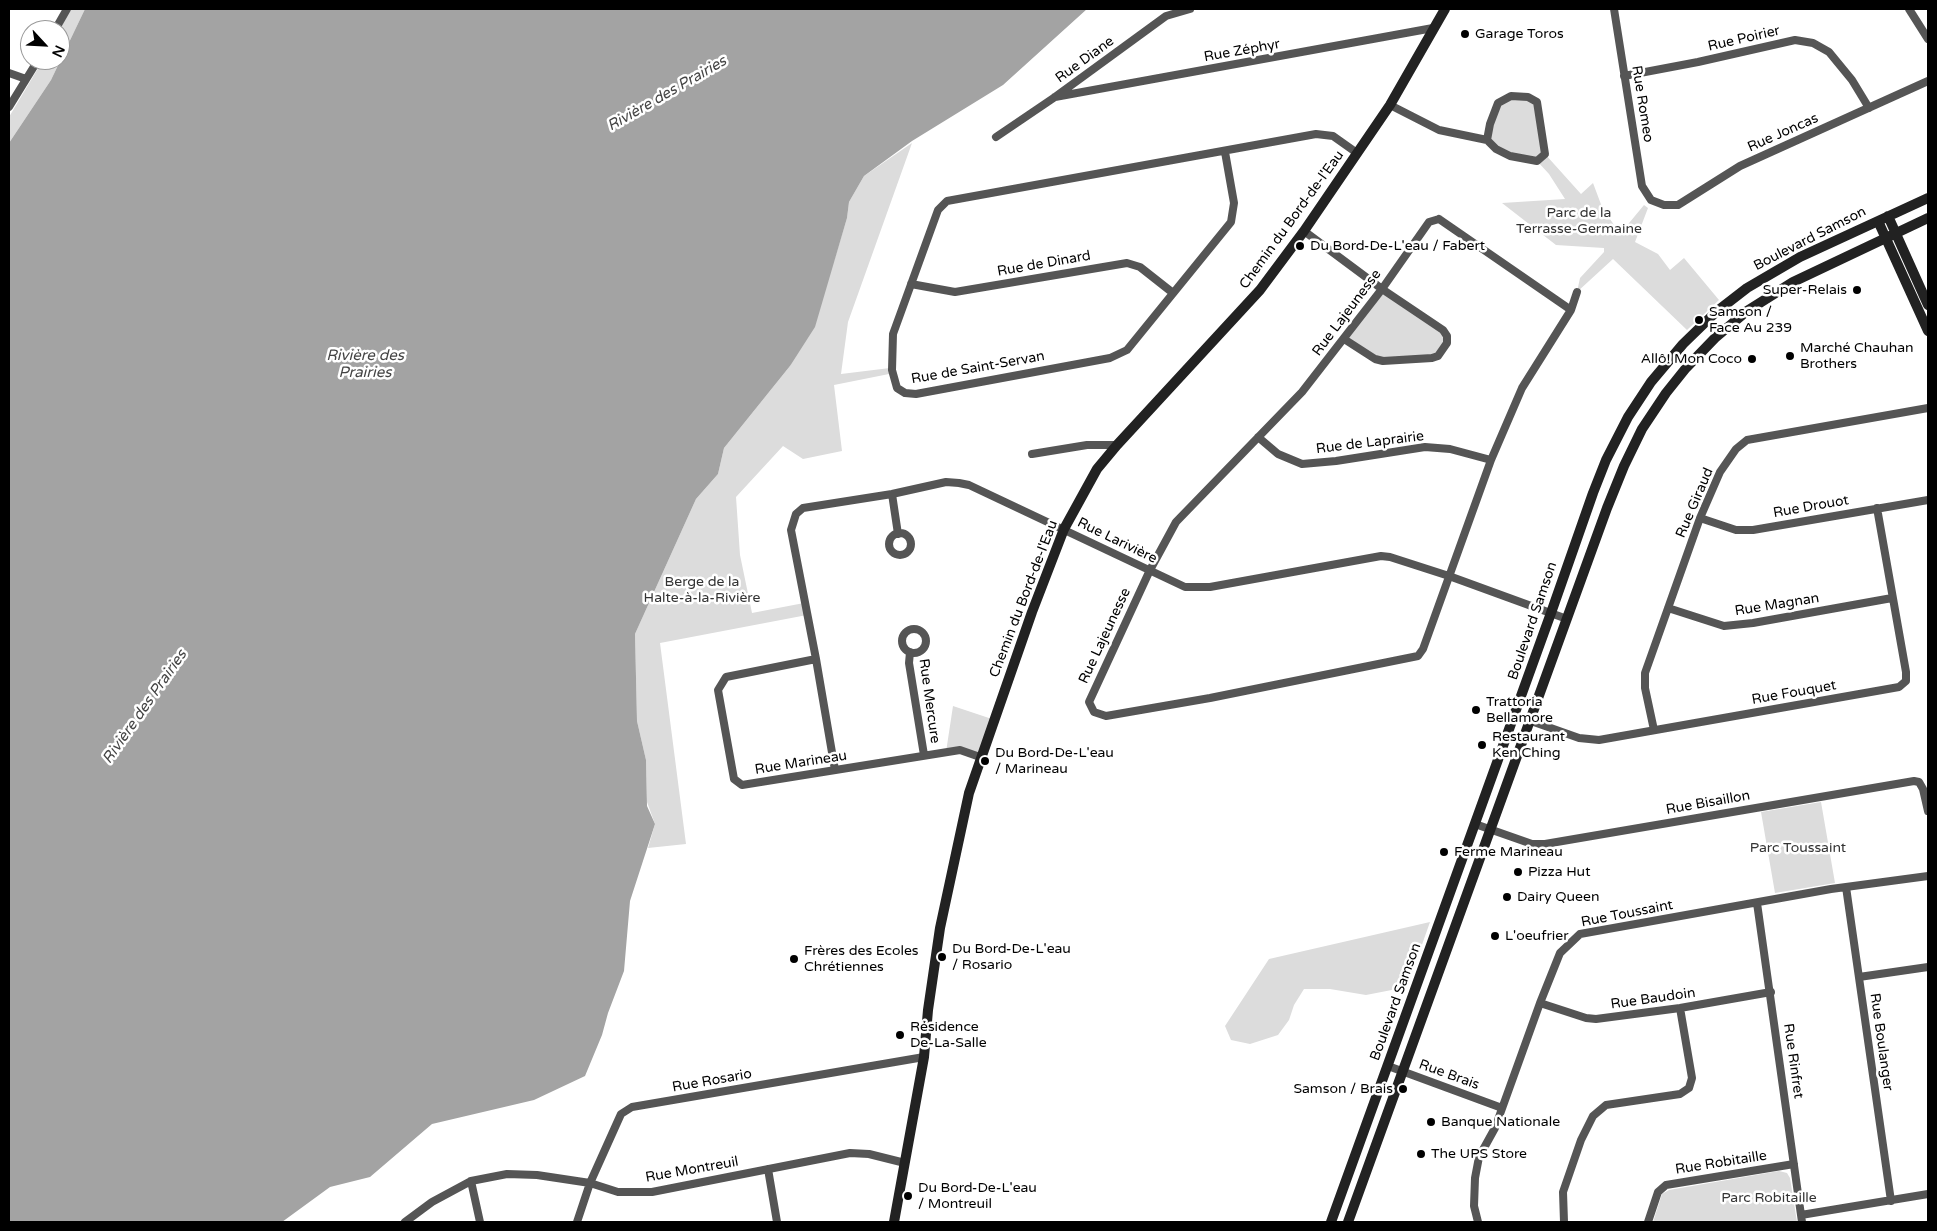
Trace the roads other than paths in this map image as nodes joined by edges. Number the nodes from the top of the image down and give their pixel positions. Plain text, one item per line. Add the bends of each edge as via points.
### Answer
1 (1190, 9) edge
2 (1445, 9) edge
3 (1614, 9) edge
4 (1909, 9) edge
5 (1433, 28) junction
6 (1928, 39) edge
7 (32, 70) edge
8 (9, 73) edge
9 (1624, 76) junction
10 (26, 79) junction
11 (1928, 81) edge
12 (1055, 97) junction
13 (1390, 105) junction
14 (9, 107) edge
15 (1869, 108) junction
16 (996, 137) dead end
17 (1487, 140) junction
18 (1225, 152) junction
19 (1358, 153) junction
20 (1928, 198) edge
21 (1651, 200) joint
22 (1888, 216) junction
23 (1928, 218) edge
24 (1878, 221) junction
25 (1304, 231) junction
26 (1895, 233) junction
27 (1885, 238) junction
28 (911, 284) junction
29 (1382, 289) junction
30 (1173, 292) junction
31 (1577, 292) dead end
32 (1928, 305) edge
33 (1571, 310) junction
34 (1928, 331) edge
35 (1344, 340) junction
36 (1928, 408) edge
37 (1258, 437) junction
38 (1117, 445) junction
39 (1032, 454) dead end
40 (1491, 460) junction
41 (892, 494) junction
42 (1928, 500) edge
43 (1877, 508) junction
44 (1700, 518) junction
45 (1064, 529) junction
46 (898, 534) dead end
47 (1150, 570) junction
48 (1449, 576) junction
49 (1892, 598) junction
50 (1668, 608) junction
51 (1551, 613) junction
52 (1567, 619) junction
53 (910, 652) dead end
54 (816, 659) junction
55 (1514, 714) junction
56 (1530, 720) junction
57 (1654, 730) junction
58 (924, 755) junction
59 (980, 757) junction
60 (835, 770) junction
61 (1928, 811) edge
62 (1475, 824) junction
63 (1491, 830) junction
64 (1928, 876) edge
65 (1846, 887) junction
66 (1757, 903) junction
67 (1928, 967) edge
68 (1859, 976) junction
69 (1771, 992) junction
70 (1540, 1003) junction
71 (1680, 1008) junction
72 (924, 1056) junction
73 (1388, 1066) junction
74 (1403, 1072) junction
75 (1502, 1108) junction
76 (905, 1163) junction
77 (1794, 1164) junction
78 (768, 1169) junction
79 (471, 1181) junction
80 (590, 1183) junction
81 (1928, 1194) edge
82 (1891, 1201) junction
83 (1802, 1219) edge
84 (405, 1222) edge
85 (480, 1222) edge
86 (577, 1222) edge
87 (777, 1222) edge
88 (894, 1222) edge
89 (1331, 1222) edge
90 (1348, 1222) edge
91 (1478, 1222) edge
92 (1564, 1222) edge
93 (1648, 1222) edge

1 - 12 street, Rue Diane via 1166,16
2 - 5 street, Chemin du Bord-de-l'Eau
3 - 9 street, Rue Romeo
4 - 6 street
5 - 12 street, Rue Zéphyr
5 - 13 street, Chemin du Bord-de-l'Eau
7 - 10 street
8 - 10 street
9 - 15 street, Rue Poirier via 1795,40 1813,43 1829,52
9 - 21 street, Rue Romeo via 1642,186
10 - 14 street
11 - 15 street, Rue Joncas
12 - 16 street, Rue Diane
13 - 17 street via 1439,130
13 - 19 street, Chemin du Bord-de-l'Eau
15 - 21 street, Rue Joncas via 1740,166 1678,205 1664,205
17 - 17 street via 1496,150 1510,156 1541,159 1545,154 1537,102 1528,97 1511,96 1498,103
18 - 19 street, Rue de Saint-Servan via 1316,134 1333,136
18 - 28 street, Rue de Saint-Servan via 947,201 938,210
18 - 30 street, Rue de Saint-Servan via 1234,203 1231,222
19 - 25 street, Chemin du Bord-de-l'Eau
20 - 22 street, Boulevard Samson
22 - 24 street, Boulevard Samson
22 - 26 street
23 - 26 street
24 - 27 street
24 - 51 street, Boulevard Samson via 1795,259 1747,288 1703,324 1664,366 1637,401 1609,453
25 - 29 street
25 - 38 street, Chemin du Bord-de-l'Eau via 1260,290
26 - 27 street
26 - 32 street
27 - 34 street
27 - 52 street via 1807,274 1765,298 1718,335 1679,376 1646,422 1624,466
28 - 30 street, Rue de Dinard via 955,292 1127,263 1140,267
28 - 30 street, Rue de Saint-Servan via 893,334 892,370 897,388 916,394 1110,358 1127,350
29 - 33 street, Rue Lajeunesse via 1429,222 1439,220
29 - 35 street, Rue Lajeunesse
29 - 35 street via 1444,330 1447,343 1438,356 1383,361
31 - 33 street, Rue Lajeunesse
33 - 40 street, Rue Lajeunesse via 1522,388
35 - 37 street, Rue Lajeunesse via 1302,392
36 - 44 street, Rue Giraud via 1747,440 1736,449 1720,472
37 - 40 street, Rue de Laprairie via 1278,454 1302,464 1425,447 1450,449
37 - 47 street, Rue Lajeunesse via 1176,522
38 - 39 street via 1087,445
38 - 45 street, Chemin du Bord-de-l'Eau via 1097,469
40 - 48 street, Rue Lajeunesse
41 - 45 street, Rue Larivière via 946,482 969,485
41 - 46 street
41 - 54 street, Rue Larivière via 804,508 796,514 791,530
42 - 43 street, Rue Drouot
43 - 44 street, Rue Drouot via 1753,530 1736,530
43 - 49 street, Rue Fouquet
44 - 50 street, Rue Giraud
45 - 47 street, Rue Larivière
45 - 59 street, Chemin du Bord-de-l'Eau
47 - 48 street, Rue Larivière via 1185,587 1210,587 1381,556
47 - 48 street, Rue Lajeunesse via 1089,702 1094,712 1106,716 1411,659 1423,649
48 - 51 street, Rue Larivière
49 - 50 street, Rue Magnan via 1724,626
49 - 57 street, Rue Fouquet via 1906,676 1900,687
50 - 57 street, Rue Giraud via 1645,673
51 - 52 street, Rue Larivière
51 - 55 street, Boulevard Samson
52 - 56 street
53 - 58 street, Rue Mercure
54 - 60 street, Rue Larivière
54 - 60 street, Rue Marineau via 726,677 718,690 734,779 742,785
55 - 56 street, Rue Fouquet
55 - 62 street, Boulevard Samson
56 - 57 street, Rue Fouquet via 1591,740
56 - 63 street
58 - 59 street, Rue Marineau via 960,750
58 - 60 street, Rue Marineau
59 - 72 street, Chemin du Bord-de-l'Eau via 969,793 940,928
61 - 63 street, Rue Bisaillon via 1921,786 1918,782 1909,781 1545,844 1532,844
62 - 63 street, Rue Bisaillon
62 - 73 street, Boulevard Samson
63 - 74 street
64 - 65 street, Rue Toussaint
65 - 66 street, Rue Toussaint
65 - 68 street, Rue Boulanger
66 - 69 street, Rue Rinfret
66 - 70 street, Rue Toussaint via 1580,934 1560,953
67 - 68 street
68 - 82 street, Rue Boulanger
69 - 71 street, Rue Baudoin
69 - 77 street, Rue Rinfret
70 - 71 street, Rue Baudoin via 1596,1019
70 - 75 street, Rue Toussaint
71 - 92 street via 1692,1078 1689,1088 1680,1094 1606,1105 1592,1116 1564,1192
72 - 76 street, Chemin du Bord-de-l'Eau
72 - 80 street, Rue Rosario via 632,1107 621,1114
73 - 74 street, Rue Brais
73 - 89 street, Boulevard Samson
74 - 75 street, Rue Brais
74 - 90 street
75 - 91 street, Rue Toussaint via 1474,1178 1474,1206
76 - 78 street, Rue Montreuil via 850,1153
76 - 88 street, Chemin du Bord-de-l'Eau
77 - 83 street, Rue Rinfret
77 - 93 street, Rue Robitaille via 1666,1185 1658,1192
78 - 80 street, Rue Montreuil via 652,1192 618,1192
78 - 87 street
79 - 80 street, Rue Montreuil via 507,1174 537,1174
79 - 84 street, Rue Montreuil via 432,1202
79 - 85 street
80 - 86 street, Rue Rosario
81 - 82 street
82 - 83 street

